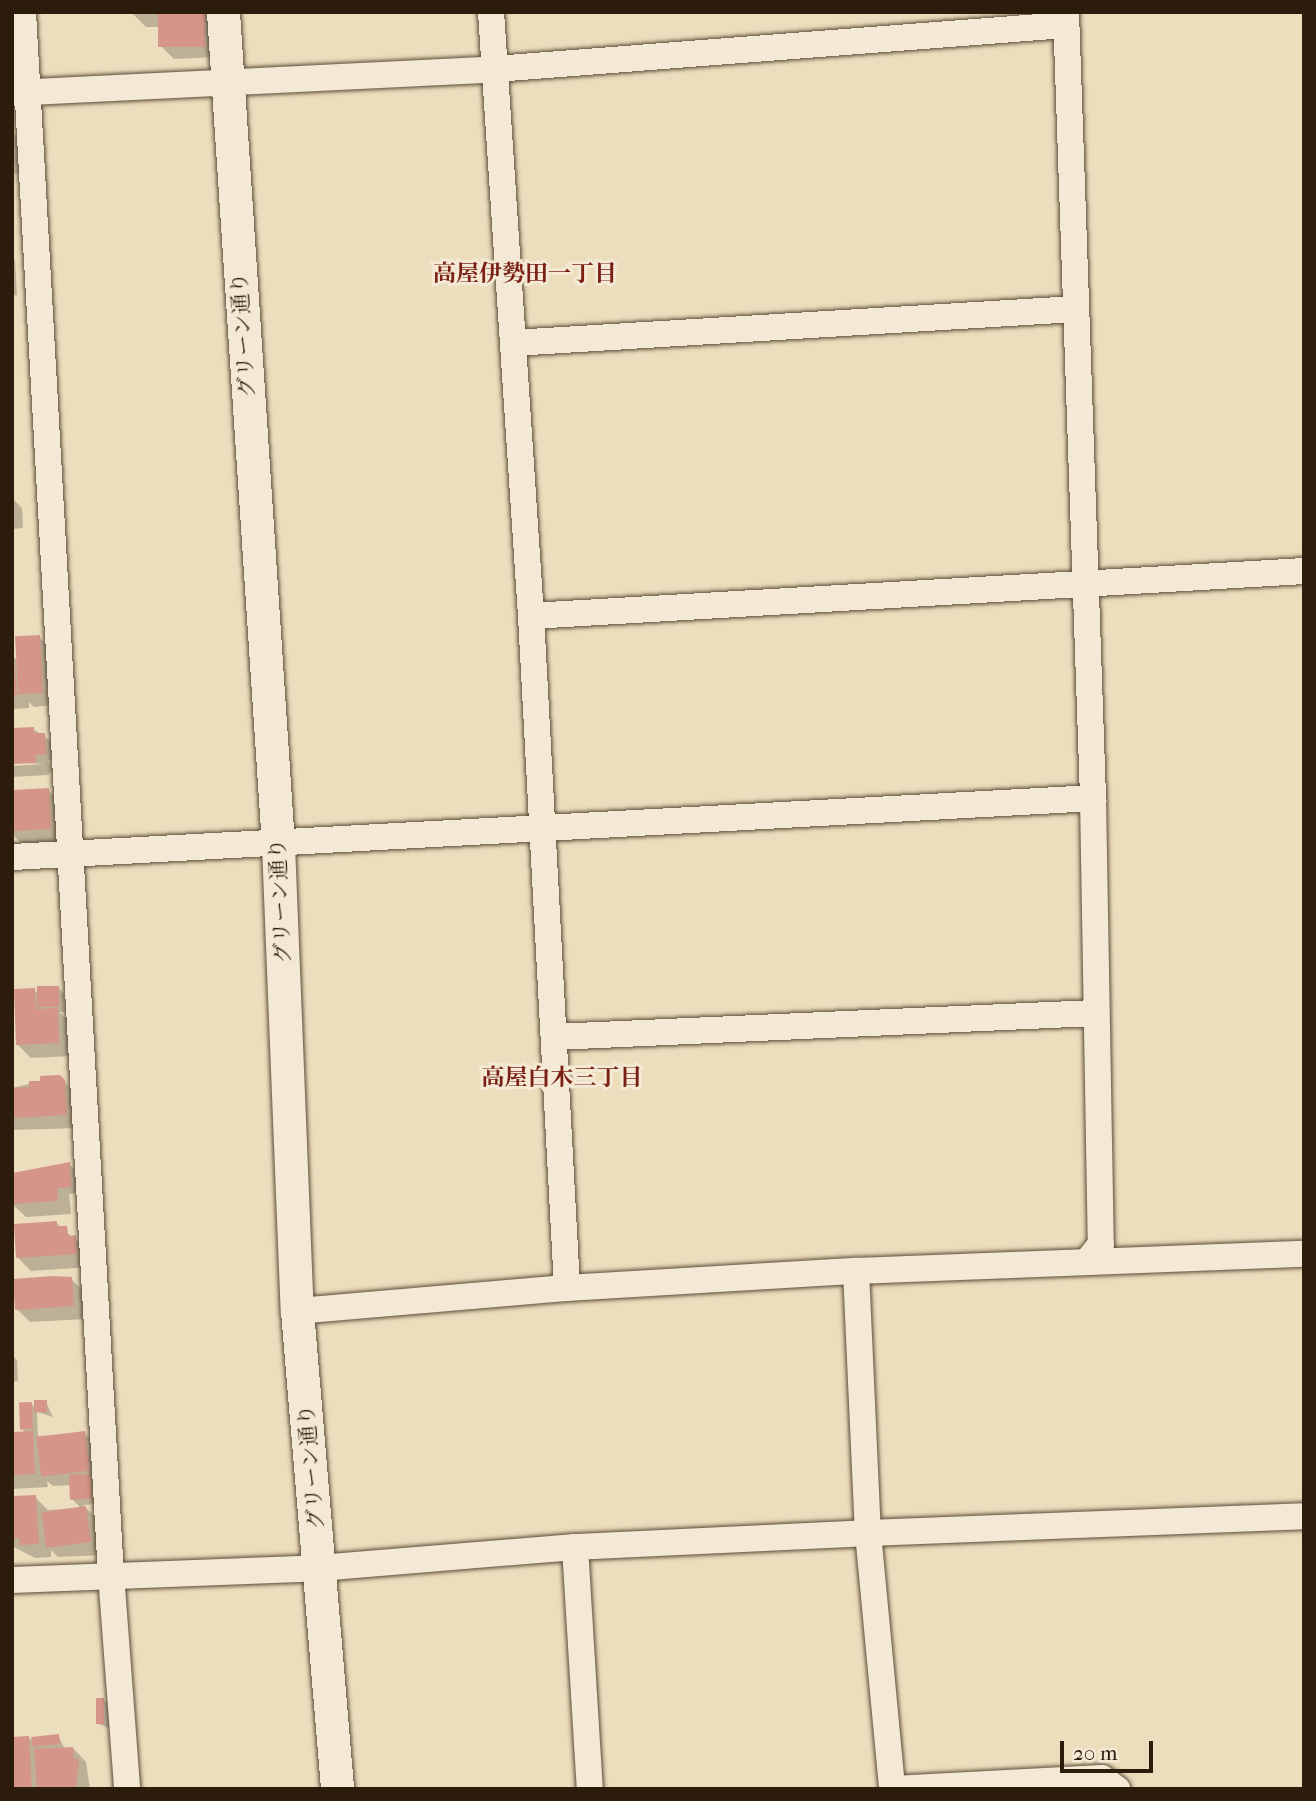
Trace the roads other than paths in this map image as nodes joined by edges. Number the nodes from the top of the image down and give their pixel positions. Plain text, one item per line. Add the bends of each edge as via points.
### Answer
1 (23, 12) edge
2 (223, 12) edge
3 (491, 12) edge
4 (1066, 19) edge
5 (495, 69) junction
6 (225, 84) junction
7 (20, 92) edge
8 (1076, 309) junction
9 (513, 343) junction
10 (1304, 571) edge
11 (1085, 583) junction
12 (531, 616) junction
13 (1093, 798) junction
14 (541, 825) junction
15 (278, 845) junction
16 (69, 856) junction
17 (12, 857) edge
18 (1095, 1013) junction
19 (554, 1037) junction
20 (1304, 1254) edge
21 (1087, 1261) junction
22 (856, 1271) junction
23 (567, 1289) junction
24 (297, 1311) junction
25 (1304, 1516) edge
26 (868, 1532) junction
27 (575, 1547) junction
28 (320, 1567) junction
29 (111, 1574) junction
30 (12, 1580) edge
31 (127, 1789) edge
32 (337, 1789) edge
33 (590, 1789) edge
34 (892, 1789) edge
35 (1117, 1789) edge

1 - 7 street
2 - 6 street, グリーン通り
3 - 5 street
4 - 5 street
4 - 8 street
5 - 6 street
5 - 9 street
6 - 7 street
6 - 15 street, グリーン通り
7 - 16 street
8 - 9 street
8 - 11 street
9 - 12 street
10 - 11 street
11 - 12 street
11 - 13 street
12 - 14 street
13 - 14 street
13 - 18 street
14 - 15 street
14 - 19 street
15 - 16 street
15 - 24 street, グリーン通り
16 - 17 street
16 - 29 street
18 - 19 street
18 - 21 street via 1101,1244
19 - 23 street
20 - 21 street
21 - 22 street
22 - 23 street
22 - 26 street
23 - 24 street
24 - 28 street, グリーン通り
25 - 26 street
26 - 27 street
26 - 34 street
27 - 28 street
27 - 33 street
28 - 29 street
28 - 32 street, グリーン通り
29 - 30 street
29 - 31 street
34 - 35 street via 1102,1778

